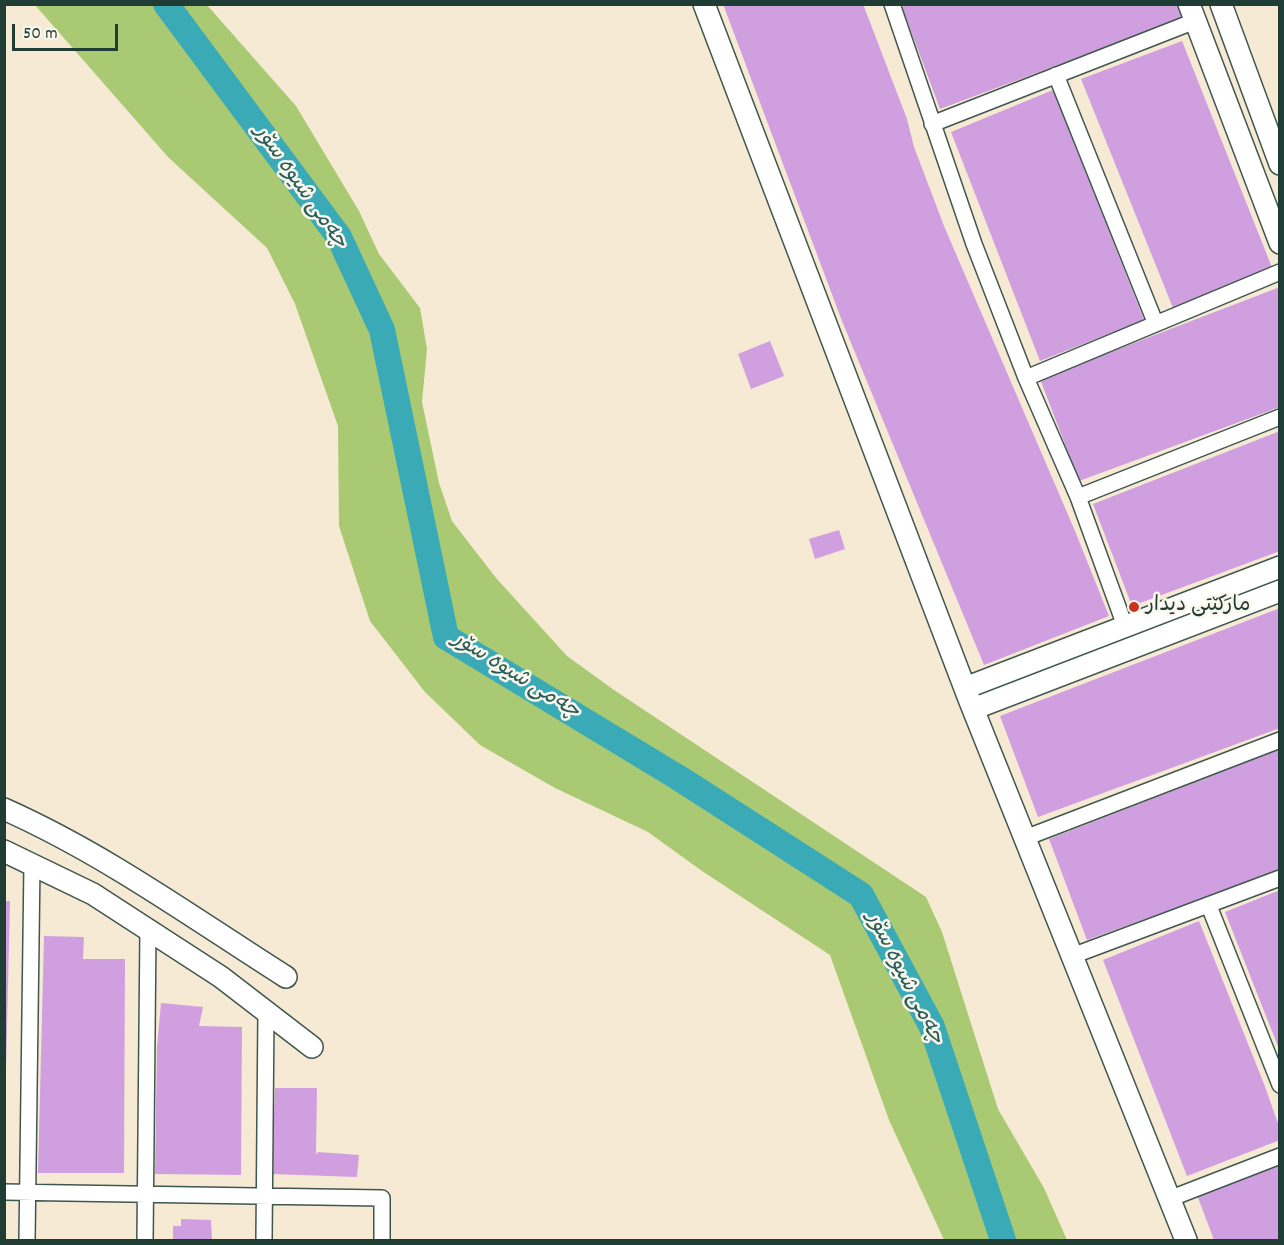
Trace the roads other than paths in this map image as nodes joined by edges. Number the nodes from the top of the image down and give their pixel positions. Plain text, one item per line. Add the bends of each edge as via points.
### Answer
1 (704, 4) edge
2 (1221, 4) edge
3 (894, 5) edge
4 (1192, 13) edge
5 (1056, 75) junction
6 (932, 124) junction
7 (1280, 164) edge
8 (1280, 243) edge
9 (1280, 272) edge
10 (1155, 322) junction
11 (1026, 378) junction
12 (1280, 417) edge
13 (1078, 497) junction
14 (1280, 567) edge
15 (1280, 591) edge
16 (1125, 626) junction
17 (965, 688) junction
18 (973, 709) junction
19 (1280, 740) edge
20 (4, 809) edge
21 (1025, 838) junction
22 (4, 852) edge
23 (33, 864) junction
24 (1280, 878) edge
25 (1209, 906) junction
26 (148, 929) junction
27 (237, 946) junction
28 (1072, 956) junction
29 (221, 977) junction
30 (286, 977) dead end
31 (266, 1011) junction
32 (312, 1047) dead end
33 (1280, 1085) edge
34 (1280, 1156) edge
35 (4, 1192) edge
36 (28, 1193) junction
37 (145, 1195) junction
38 (264, 1196) junction
39 (1169, 1198) junction
40 (27, 1240) edge
41 (145, 1240) edge
42 (264, 1240) edge
43 (382, 1240) edge
44 (1186, 1240) edge

1 - 17 street
2 - 7 street
3 - 6 street
4 - 5 street
4 - 8 street
5 - 6 street
5 - 10 street
6 - 11 street
9 - 10 street
10 - 11 street
11 - 13 street
12 - 13 street
13 - 16 street
14 - 16 street
15 - 18 street
16 - 17 street
17 - 18 street
18 - 21 street
19 - 21 street
20 - 27 street via 118,868
21 - 28 street
22 - 23 street
23 - 26 street via 93,894
23 - 36 street
24 - 25 street
25 - 28 street
25 - 33 street
26 - 29 street
26 - 37 street
27 - 29 street
27 - 30 street
28 - 39 street
29 - 31 street
31 - 32 street
31 - 38 street
34 - 39 street
35 - 36 street
36 - 37 street
36 - 40 street
37 - 38 street
37 - 41 street
38 - 42 street
38 - 43 street via 382,1198
39 - 44 street

